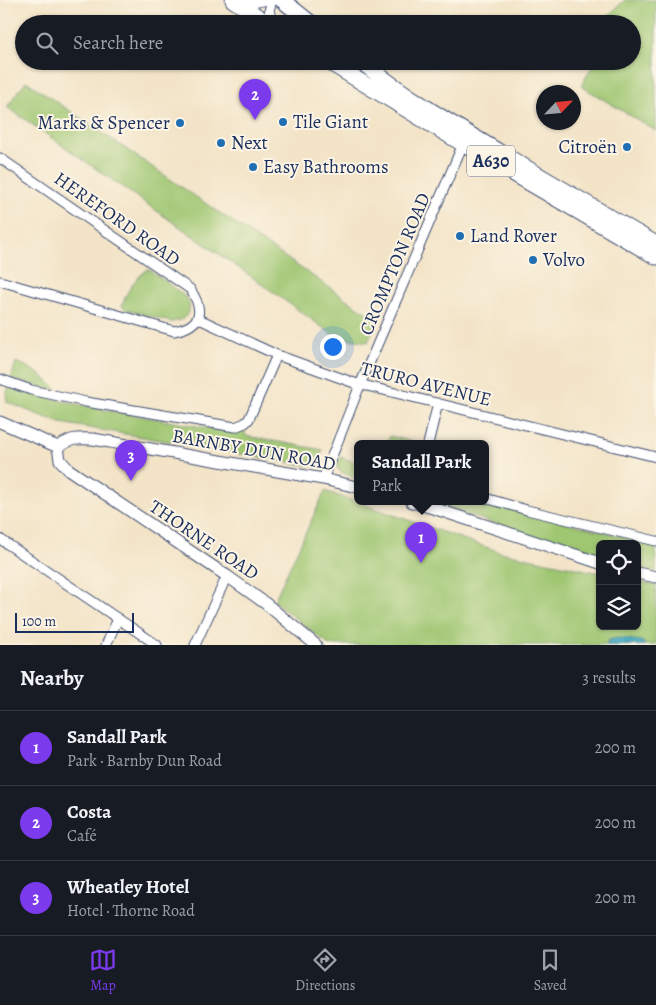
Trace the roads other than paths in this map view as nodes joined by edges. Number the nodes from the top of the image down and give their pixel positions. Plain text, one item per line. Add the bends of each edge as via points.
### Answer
1 (234, 0) edge
2 (267, 0) edge
3 (273, 0) edge
4 (282, 0) edge
5 (256, 15) edge
6 (270, 15) edge
7 (301, 15) edge
8 (343, 70) edge
9 (371, 70) edge
10 (463, 144) junction
11 (0, 158) edge
12 (656, 244) edge
13 (656, 257) edge
14 (0, 281) edge
15 (197, 318) junction
16 (277, 356) junction
17 (0, 379) edge
18 (360, 385) junction
19 (438, 403) junction
20 (0, 422) edge
21 (429, 440) edge
22 (58, 447) junction
23 (656, 457) edge
24 (323, 479) junction
25 (354, 486) edge
26 (489, 499) edge
27 (422, 505) edge
28 (0, 539) edge
29 (656, 541) edge
30 (596, 562) edge
31 (641, 574) edge
32 (227, 576) junction
33 (656, 577) edge
34 (118, 619) junction
35 (106, 645) edge
36 (157, 645) edge
37 (195, 645) edge
38 (316, 645) edge

1 - 2 street via 256,3
1 - 5 highway
3 - 6 street
4 - 7 highway
8 - 10 highway, A630
9 - 12 highway, A630 via 467,133
10 - 13 highway, A630
10 - 18 street, CROMPTON ROAD
11 - 15 street, HEREFORD ROAD via 190,289 199,308
14 - 15 street via 174,331 193,324
15 - 16 street, TRURO AVENUE
16 - 17 street, BARNBY DUN ROAD via 249,419 230,427 86,402 30,390
16 - 18 street, TRURO AVENUE
18 - 19 street, TRURO AVENUE
18 - 24 street, CROMPTON ROAD
19 - 21 street
19 - 23 street, TRURO AVENUE
20 - 22 street
22 - 24 street, BARNBY DUN ROAD via 68,440 93,439
22 - 32 street, THORNE ROAD via 60,460 68,469
24 - 25 street, BARNBY DUN ROAD
26 - 29 street
27 - 30 street
28 - 34 street
31 - 33 street
32 - 37 street
32 - 38 street, THORNE ROAD
34 - 35 street
34 - 36 street

